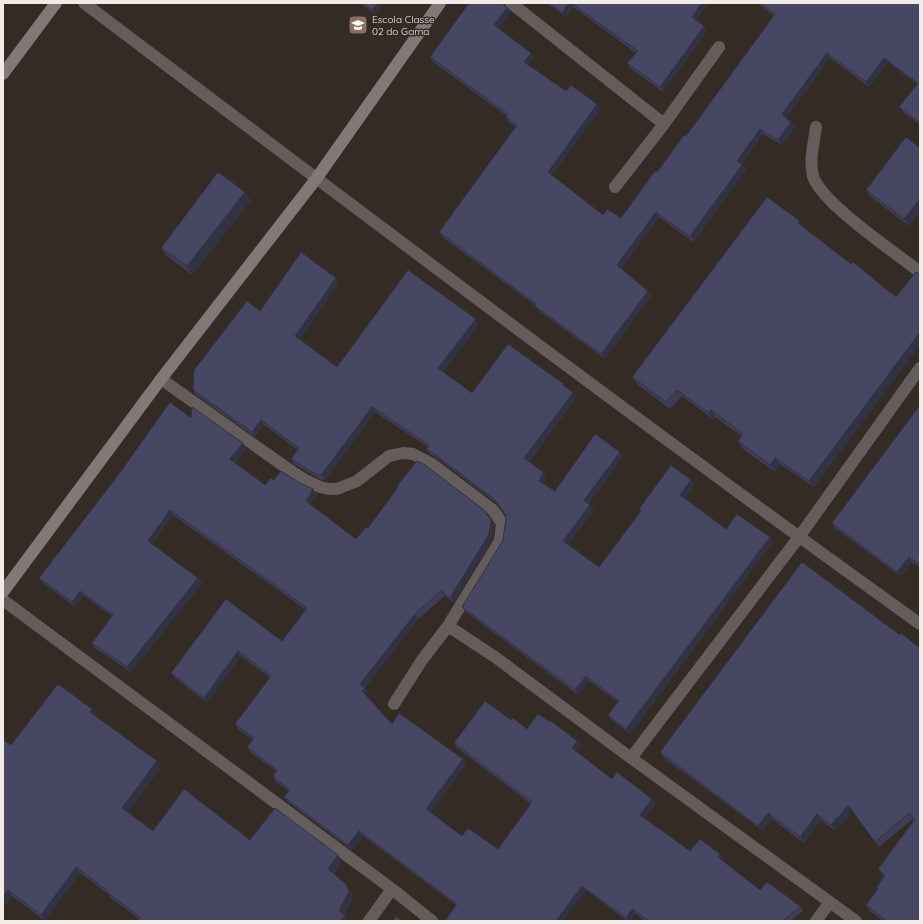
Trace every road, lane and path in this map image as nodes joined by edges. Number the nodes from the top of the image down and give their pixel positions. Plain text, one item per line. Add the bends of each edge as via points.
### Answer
1 (56, 3) edge
2 (84, 3) edge
3 (440, 3) edge
4 (511, 3) edge
5 (719, 47) dead end
6 (3, 74) edge
7 (664, 124) junction
8 (816, 127) dead end
9 (316, 179) junction
10 (615, 187) dead end
11 (920, 272) edge
12 (920, 368) edge
13 (161, 379) junction
14 (799, 538) junction
15 (3, 592) edge
16 (3, 600) edge
17 (920, 624) edge
18 (448, 626) junction
19 (394, 704) dead end
20 (631, 758) junction
21 (392, 889) junction
22 (830, 902) junction
23 (369, 921) edge
24 (432, 921) edge
25 (816, 921) edge
26 (856, 921) edge

1 - 6 street
2 - 9 street
3 - 9 street
4 - 7 street
5 - 7 street
7 - 10 street
8 - 11 street via 811,156 813,176 826,197
9 - 13 street
9 - 14 street
12 - 14 street
13 - 15 street
13 - 18 street via 307,481 320,487 337,489 357,481 389,456 413,454 432,464 493,510 502,523 500,542
14 - 17 street
14 - 20 street
16 - 21 street
18 - 19 street via 422,660
18 - 20 street via 495,657
20 - 22 street
21 - 23 street
21 - 24 street
22 - 25 street
22 - 26 street

